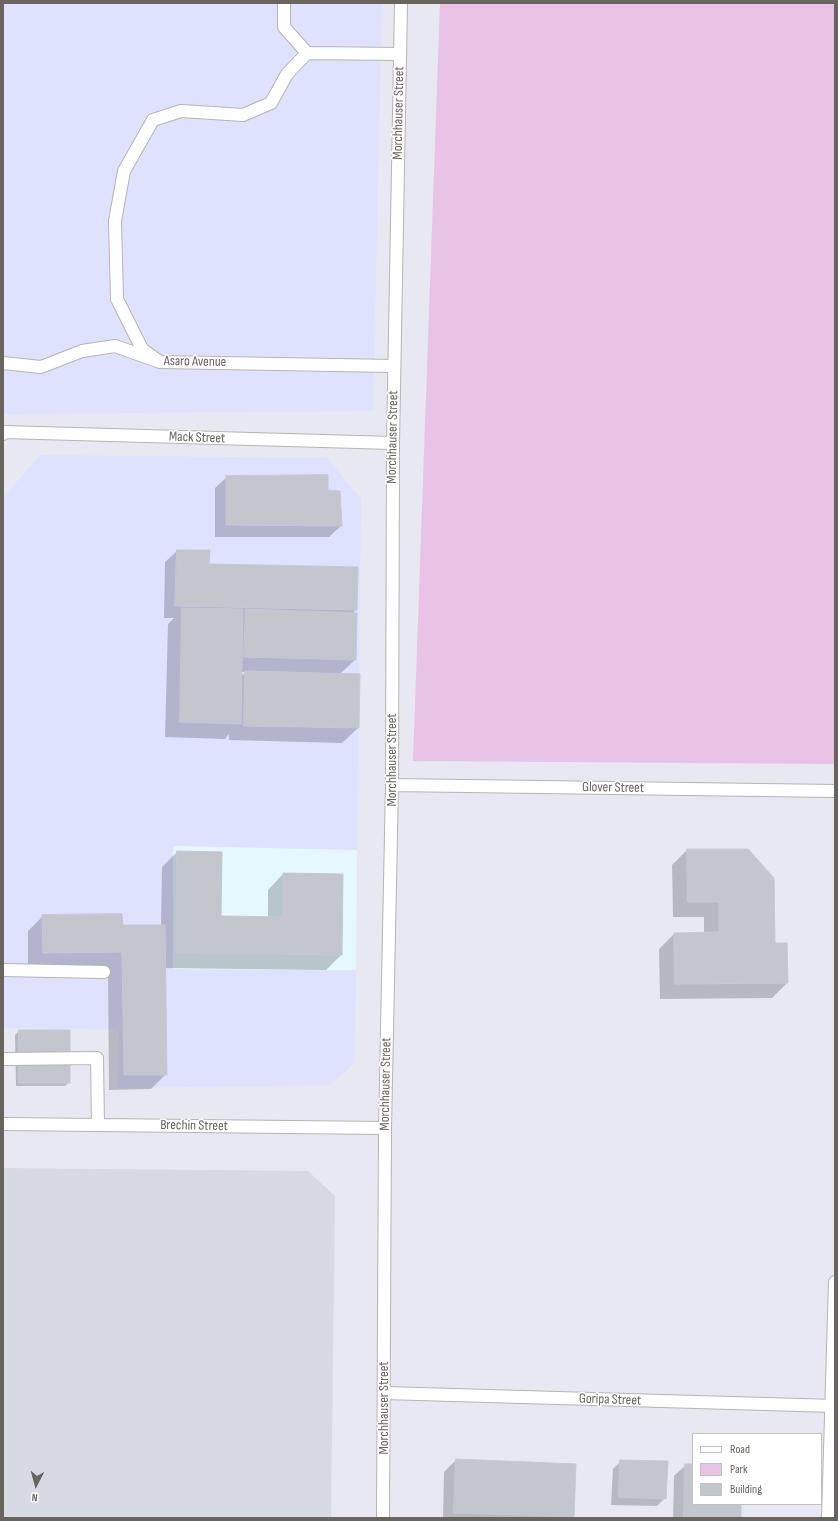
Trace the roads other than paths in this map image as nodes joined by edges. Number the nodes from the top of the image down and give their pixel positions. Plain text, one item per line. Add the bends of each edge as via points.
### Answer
1 (284, 3) edge
2 (401, 3) edge
3 (307, 53) junction
4 (400, 54) junction
5 (3, 362) edge
6 (160, 362) junction
7 (394, 366) junction
8 (3, 434) edge
9 (393, 443) junction
10 (392, 785) junction
11 (835, 791) edge
12 (3, 970) edge
13 (104, 972) dead end
14 (3, 1059) edge
15 (3, 1124) edge
16 (98, 1125) junction
17 (385, 1128) junction
18 (835, 1282) edge
19 (384, 1393) junction
20 (833, 1406) edge
21 (383, 1518) edge
22 (828, 1518) edge

1 - 3 street via 284,27
2 - 4 street, Morchhauser Street
3 - 4 street
3 - 6 street via 287,74 271,103 243,115 181,112 153,120 124,171 115,221 117,299 142,349
4 - 7 street, Morchhauser Street
5 - 6 street, Asaro Avenue via 41,367 82,351 115,346
6 - 7 street, Asaro Avenue
7 - 9 street, Morchhauser Street
8 - 9 street, Mack Street via 4,432
9 - 10 street, Morchhauser Street
10 - 11 street, Glover Street
10 - 17 street, Morchhauser Street
12 - 13 street
14 - 16 street via 97,1058
15 - 16 street, Brechin Street
16 - 17 street, Brechin Street
17 - 19 street, Morchhauser Street
18 - 20 street
19 - 20 street, Goripa Street
19 - 21 street, Morchhauser Street
20 - 22 street

